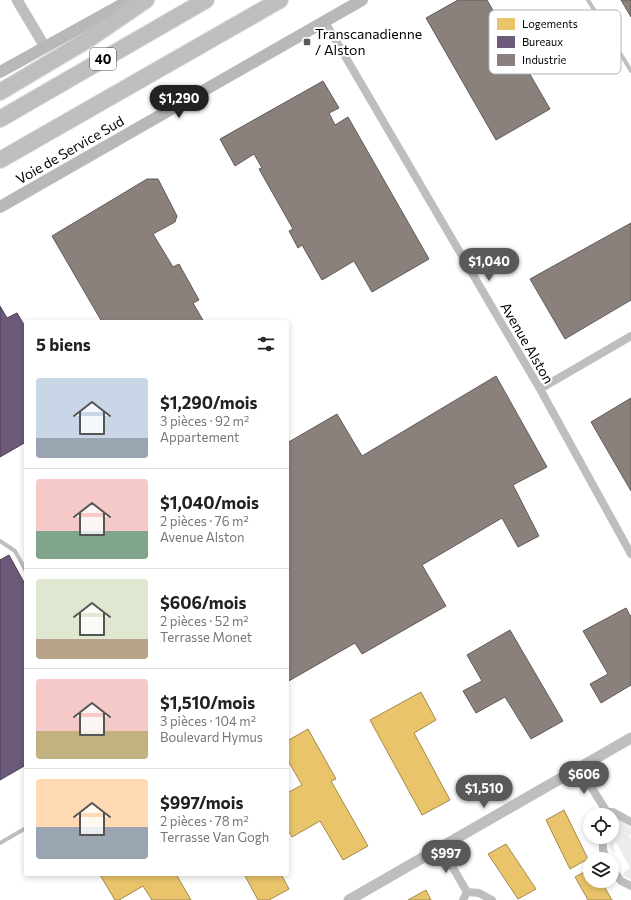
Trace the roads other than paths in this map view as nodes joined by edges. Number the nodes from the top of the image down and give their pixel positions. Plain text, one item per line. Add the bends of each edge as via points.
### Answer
1 (17, 0) edge
2 (130, 0) edge
3 (146, 0) edge
4 (206, 0) edge
5 (280, 0) edge
6 (362, 0) edge
7 (588, 0) edge
8 (594, 10) edge
9 (325, 22) junction
10 (45, 47) junction
11 (621, 55) edge
12 (0, 72) edge
13 (631, 72) edge
14 (0, 92) edge
15 (0, 119) edge
16 (0, 160) edge
17 (0, 207) edge
18 (631, 336) edge
19 (540, 389) junction
20 (0, 540) edge
21 (631, 554) edge
22 (24, 567) edge
23 (631, 738) edge
24 (579, 768) junction
25 (603, 808) edge
26 (619, 815) edge
27 (631, 822) edge
28 (24, 829) edge
29 (0, 844) edge
30 (441, 847) junction
31 (619, 878) edge
32 (631, 886) edge
33 (467, 892) junction
34 (349, 900) edge
35 (463, 900) edge
36 (492, 900) edge

1 - 10 street
2 - 10 main road
3 - 14 highway via 89,39
4 - 15 highway, 40
5 - 16 highway, 40
6 - 9 main road, Voie de Service Sud
7 - 8 lane
9 - 17 main road, Voie de Service Sud
9 - 19 street, Avenue Alston
10 - 12 main road
11 - 13 lane
18 - 19 street
19 - 21 street, Avenue Alston
20 - 22 lane via 15,551
23 - 24 street
24 - 25 street
24 - 30 street
26 - 27 street
28 - 29 lane
30 - 33 street
30 - 34 street
31 - 32 street
33 - 35 street
33 - 36 street via 479,893

